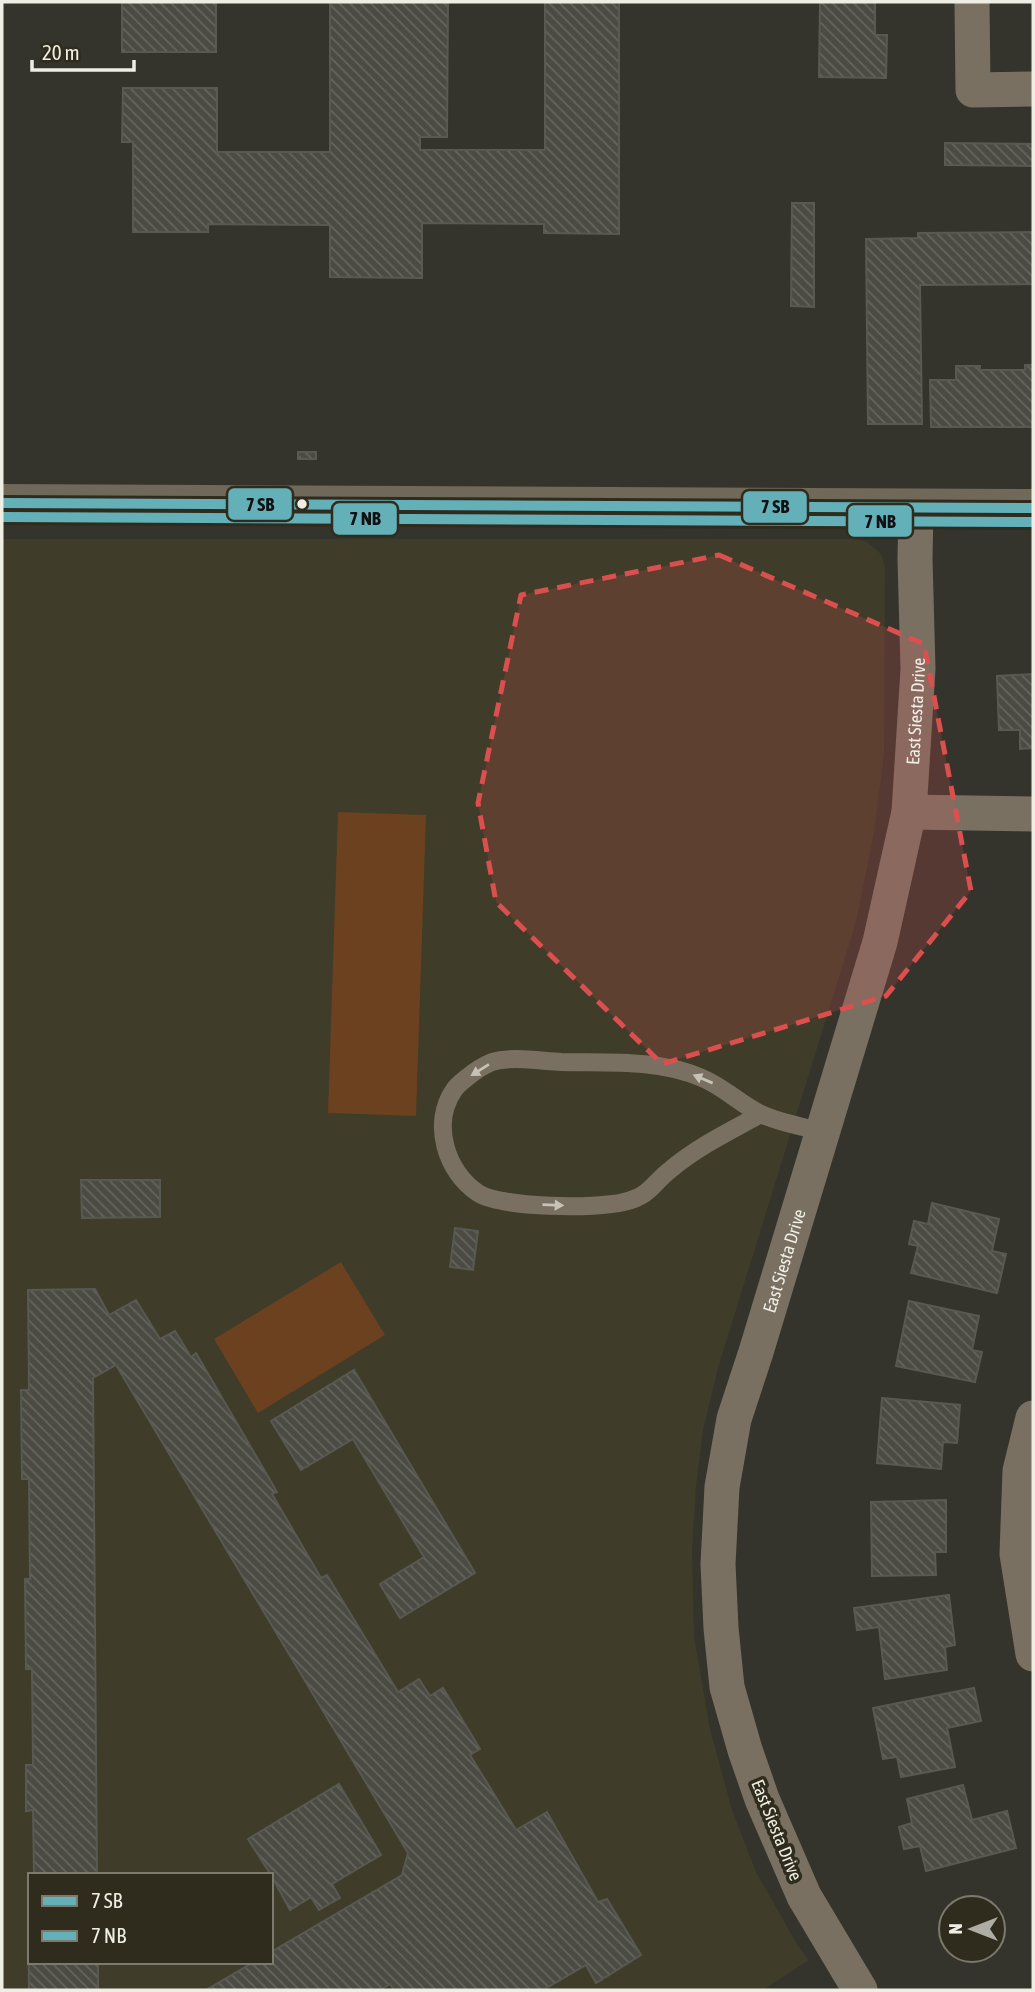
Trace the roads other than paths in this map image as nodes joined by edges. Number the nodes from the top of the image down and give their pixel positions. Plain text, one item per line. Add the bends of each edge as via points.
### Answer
1 (972, 2) edge
2 (1033, 89) edge
3 (2, 503) edge
4 (916, 508) junction
5 (1033, 508) edge
6 (909, 812) junction
7 (1033, 814) edge
8 (761, 1114) junction
9 (822, 1132) junction
10 (1033, 1418) edge
11 (1033, 1654) edge
12 (860, 1990) edge

1 - 2 street via 973,90
3 - 4 main road
4 - 5 main road
4 - 6 street, East Siesta Drive via 918,669
6 - 7 street
6 - 9 street, East Siesta Drive via 880,942
8 -> 8 lane via 700,1077 663,1067 513,1060 492,1062 454,1089 442,1127 444,1146 458,1174 478,1194 503,1203 606,1206 651,1191 669,1170
8 - 9 lane
9 - 12 street, East Siesta Drive via 734,1419 722,1487 721,1615 727,1686 762,1799 804,1896
10 - 11 street via 1020,1471 1017,1554

